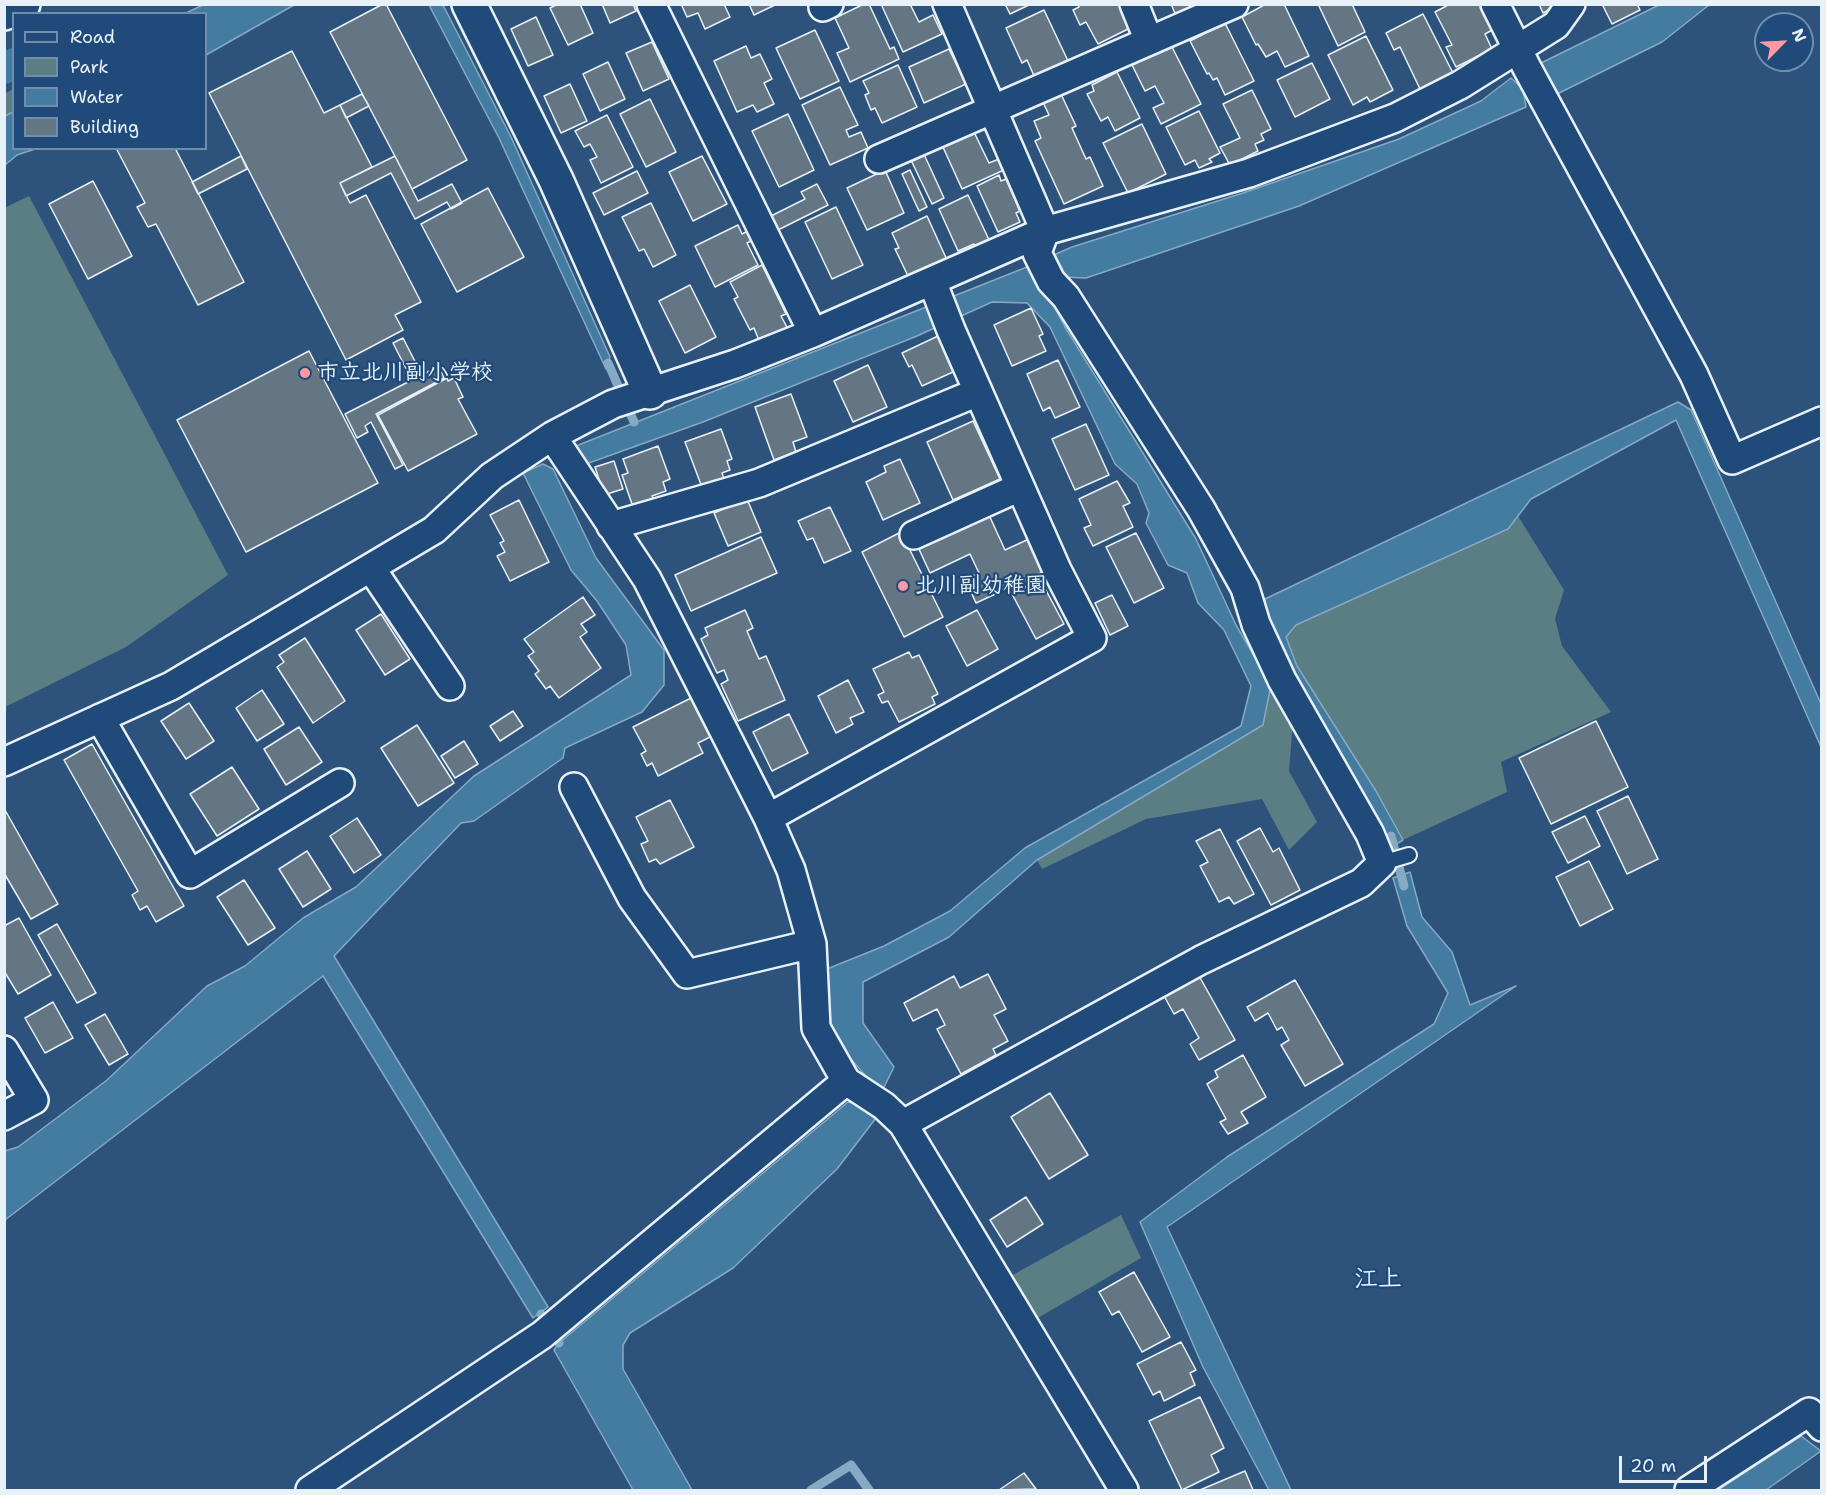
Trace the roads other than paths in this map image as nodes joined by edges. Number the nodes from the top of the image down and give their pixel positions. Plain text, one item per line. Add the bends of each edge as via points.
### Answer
1 (23, 4) edge
2 (651, 4) edge
3 (947, 4) edge
4 (1134, 4) edge
5 (1234, 4) edge
6 (1495, 4) edge
7 (1571, 4) edge
8 (477, 7) edge
9 (4, 13) edge
10 (1149, 41) junction
11 (1521, 58) junction
12 (992, 109) junction
13 (879, 159) dead end
14 (1041, 242) junction
15 (934, 286) junction
16 (813, 333) junction
17 (978, 392) junction
18 (645, 394) junction
19 (1821, 421) edge
20 (563, 453) junction
21 (1020, 487) junction
22 (611, 526) junction
23 (914, 535) dead end
24 (371, 568) junction
25 (450, 686) dead end
26 (100, 718) junction
27 (4, 762) edge
28 (340, 783) dead end
29 (574, 787) dead end
30 (768, 818) junction
31 (1409, 855) dead end
32 (1386, 863) junction
33 (812, 944) junction
34 (4, 1050) edge
35 (874, 1101) junction
36 (4, 1116) edge
37 (1820, 1426) edge
38 (310, 1491) edge
39 (1124, 1491) edge
40 (1689, 1491) edge

1 - 9 street
2 - 16 street
3 - 12 street
4 - 10 street
5 - 10 street
6 - 11 street
7 - 11 street via 1556,25
8 - 18 street via 556,180
10 - 12 street
11 - 14 street via 1395,118 1249,173
11 - 19 street via 1694,375 1732,460
12 - 13 street
12 - 14 street
14 - 15 street
14 - 32 street via 1051,281 1066,297 1202,509 1245,588 1259,631 1282,680
15 - 16 street
15 - 17 street
16 - 18 street
17 - 21 street
17 - 22 street via 759,483
18 - 20 street via 613,404
20 - 22 street
20 - 24 street via 492,476 434,530
21 - 23 street
21 - 30 street via 1092,638
22 - 30 street via 646,579
24 - 25 street
24 - 26 street via 171,686
26 - 27 street
26 - 28 street via 190,874
29 - 33 street via 632,898 687,974
30 - 33 street via 791,870
31 - 32 lane
32 - 35 street via 1361,883 1201,960
33 - 35 street via 816,1028
34 - 36 street via 34,1100
35 - 38 street
35 - 39 street
37 - 40 street via 1809,1412

